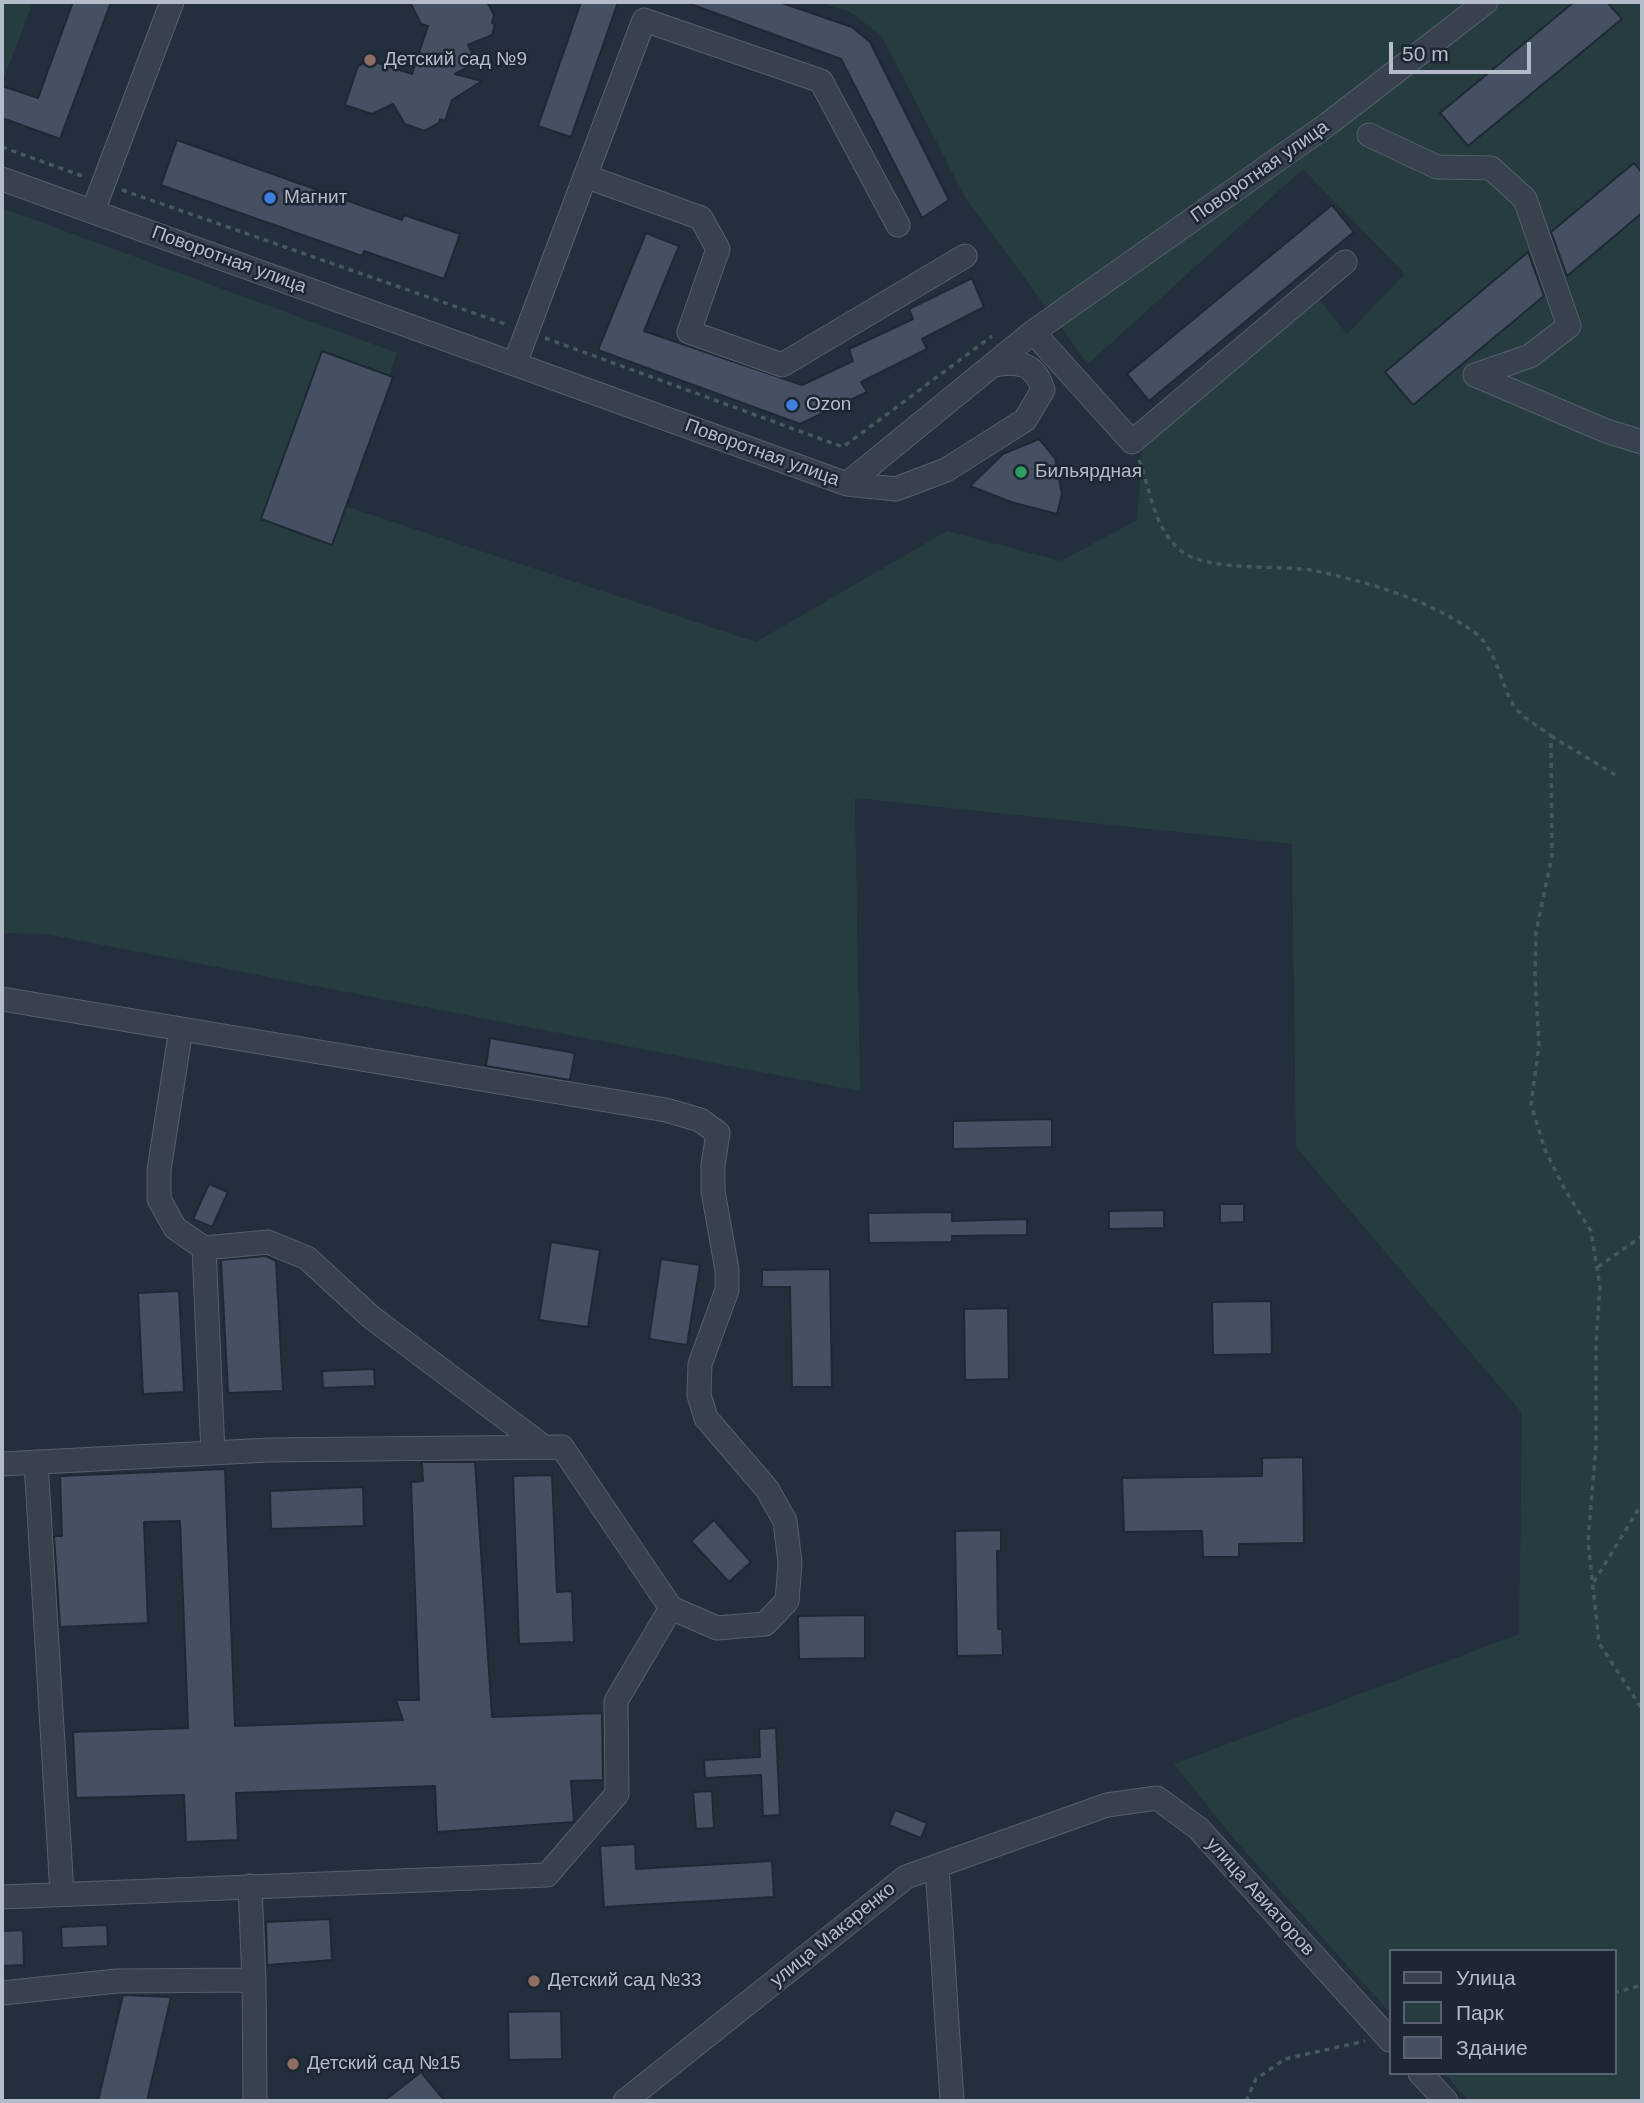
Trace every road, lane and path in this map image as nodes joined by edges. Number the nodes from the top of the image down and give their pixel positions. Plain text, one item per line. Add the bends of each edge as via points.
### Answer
1 (172, 2) edge
2 (1486, 2) edge
3 (1369, 135) dead end
4 (585, 176) junction
5 (2, 179) edge
6 (93, 211) junction
7 (898, 225) dead end
8 (965, 256) dead end
9 (1345, 262) dead end
10 (1034, 332) junction
11 (515, 363) junction
12 (994, 365) junction
13 (1132, 442) junction
14 (1642, 442) edge
15 (847, 484) junction
16 (1551, 736) junction
17 (1619, 777) dead end
18 (2, 999) edge
19 (181, 1029) junction
20 (1642, 1236) edge
21 (204, 1248) junction
22 (1597, 1268) junction
23 (544, 1447) junction
24 (213, 1453) junction
25 (36, 1462) junction
26 (2, 1464) edge
27 (1642, 1503) edge
28 (1593, 1583) junction
29 (671, 1608) junction
30 (1642, 1709) edge
31 (1107, 1805) joint
32 (937, 1866) junction
33 (250, 1886) junction
34 (62, 1893) junction
35 (2, 1897) edge
36 (254, 1980) junction
37 (1642, 1985) edge
38 (1616, 1992) edge
39 (2, 1993) edge
40 (1388, 2038) edge
41 (1422, 2075) edge
42 (255, 2101) edge
43 (625, 2101) edge
44 (953, 2101) edge
45 (1246, 2101) edge
46 (1446, 2101) edge

1 - 6 street
2 - 10 street, Поворотная улица via 1328,124
3 - 14 street via 1437,167 1491,168 1525,199 1569,326 1530,356 1475,375
4 - 7 street via 644,20 821,80
4 - 8 street via 701,218 718,249 689,332 782,365
4 - 11 street
5 - 6 street, Поворотная улица
6 - 11 street, Поворотная улица
9 - 13 street
10 - 12 street, Поворотная улица
10 - 13 street
11 - 15 street, Поворотная улица
12 - 15 street, Поворотная улица
12 - 15 street via 1012,361 1028,365 1040,376 1043,390 1025,420 969,458 920,482 896,489
13 - 16 path via 1157,520 1181,551 1205,560 1262,569 1314,570 1385,590 1442,613 1476,633 1502,672 1514,707
16 - 17 path
16 - 22 path via 1552,856 1536,932 1539,1046 1531,1104 1545,1150 1591,1231
18 - 19 street
19 - 21 street via 159,1170 159,1199 175,1228
19 - 29 street via 666,1110 700,1121 718,1133 713,1191 727,1290 700,1364 699,1395 706,1418 767,1489 785,1521 790,1563 787,1601 765,1624 717,1628
20 - 22 path
21 - 23 street via 268,1242 307,1258 371,1318
21 - 24 street
22 - 28 path via 1596,1446 1588,1541
23 - 24 street
23 - 29 street via 562,1447
24 - 25 street
25 - 26 street
25 - 34 street
27 - 28 path
28 - 30 path via 1599,1643
29 - 33 street via 616,1700 617,1794 547,1875
31 - 32 street, улица Макаренко
31 - 40 street, улица Авиаторов via 1157,1798 1198,1828
32 - 43 street, улица Макаренко via 906,1877
32 - 44 street
33 - 34 street
33 - 36 street
34 - 35 street
36 - 39 street via 117,1980
36 - 42 street
37 - 38 path
40 - 45 path via 1285,2059 1256,2079
41 - 46 street

